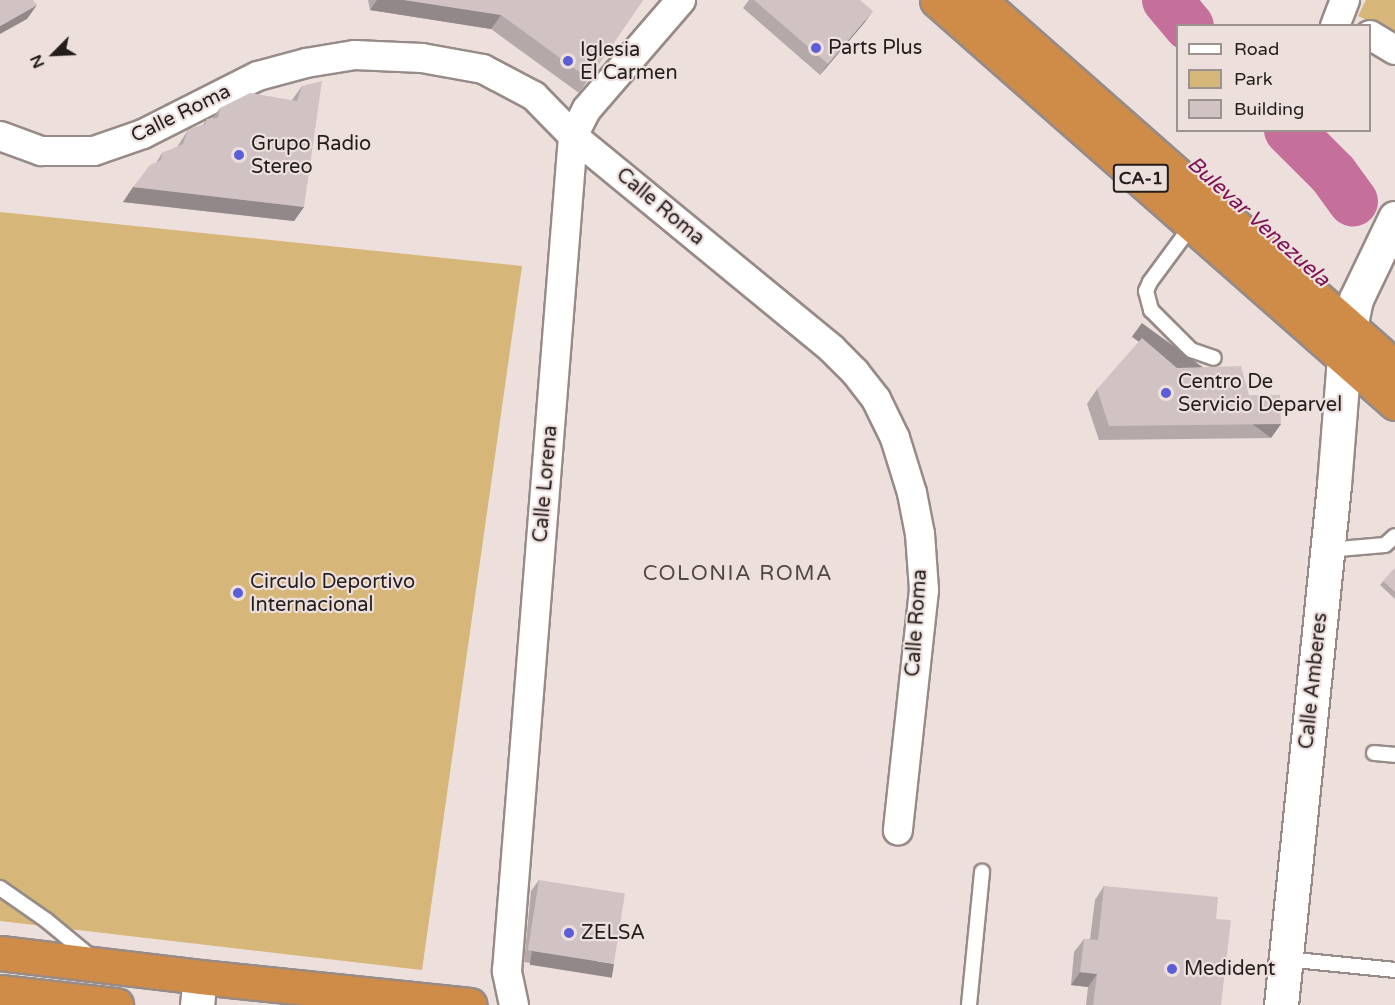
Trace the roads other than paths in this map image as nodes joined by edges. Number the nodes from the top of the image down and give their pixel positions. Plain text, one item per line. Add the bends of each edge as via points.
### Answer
1 (681, 0) edge
2 (937, 0) edge
3 (979, 0) edge
4 (1371, 36) edge
5 (1395, 50) edge
6 (0, 136) edge
7 (573, 136) junction
8 (1395, 218) edge
9 (1193, 224) junction
10 (1346, 342) junction
11 (1214, 358) dead end
12 (1395, 367) edge
13 (1395, 403) edge
14 (1395, 536) edge
15 (1327, 550) junction
16 (1374, 753) dead end
17 (1395, 755) edge
18 (898, 831) dead end
19 (982, 872) dead end
20 (0, 888) edge
21 (0, 953) edge
22 (1285, 959) junction
23 (100, 964) junction
24 (1395, 970) edge
25 (198, 991) edge
26 (4, 996) edge
27 (116, 1005) edge
28 (470, 1005) edge
29 (514, 1005) edge
30 (969, 1005) edge
31 (1281, 1005) edge

1 - 7 street, Calle Lorena via 586,109
2 - 9 highway, CA-1
3 - 10 highway, CA-1
4 - 5 street
6 - 7 street, Calle Roma via 41,151 94,151 143,134 258,76 306,63 355,56 422,58 483,69 534,96
7 - 18 street, Calle Roma via 832,349 876,399 895,438 920,534 924,590
7 - 29 street, Calle Lorena via 507,971
8 - 10 street, Calle Amberes via 1356,299
9 - 10 highway, CA-1
9 - 11 lane via 1146,291 1151,310 1191,350
10 - 12 highway, CA-1
10 - 13 highway, CA-1
10 - 15 street, Calle Amberes
14 - 15 lane via 1385,545
15 - 22 street, Calle Amberes
16 - 17 lane
19 - 30 lane
20 - 23 lane
21 - 23 highway
22 - 24 lane
22 - 31 street, Calle Amberes
23 - 25 highway
25 - 28 highway
26 - 27 highway

